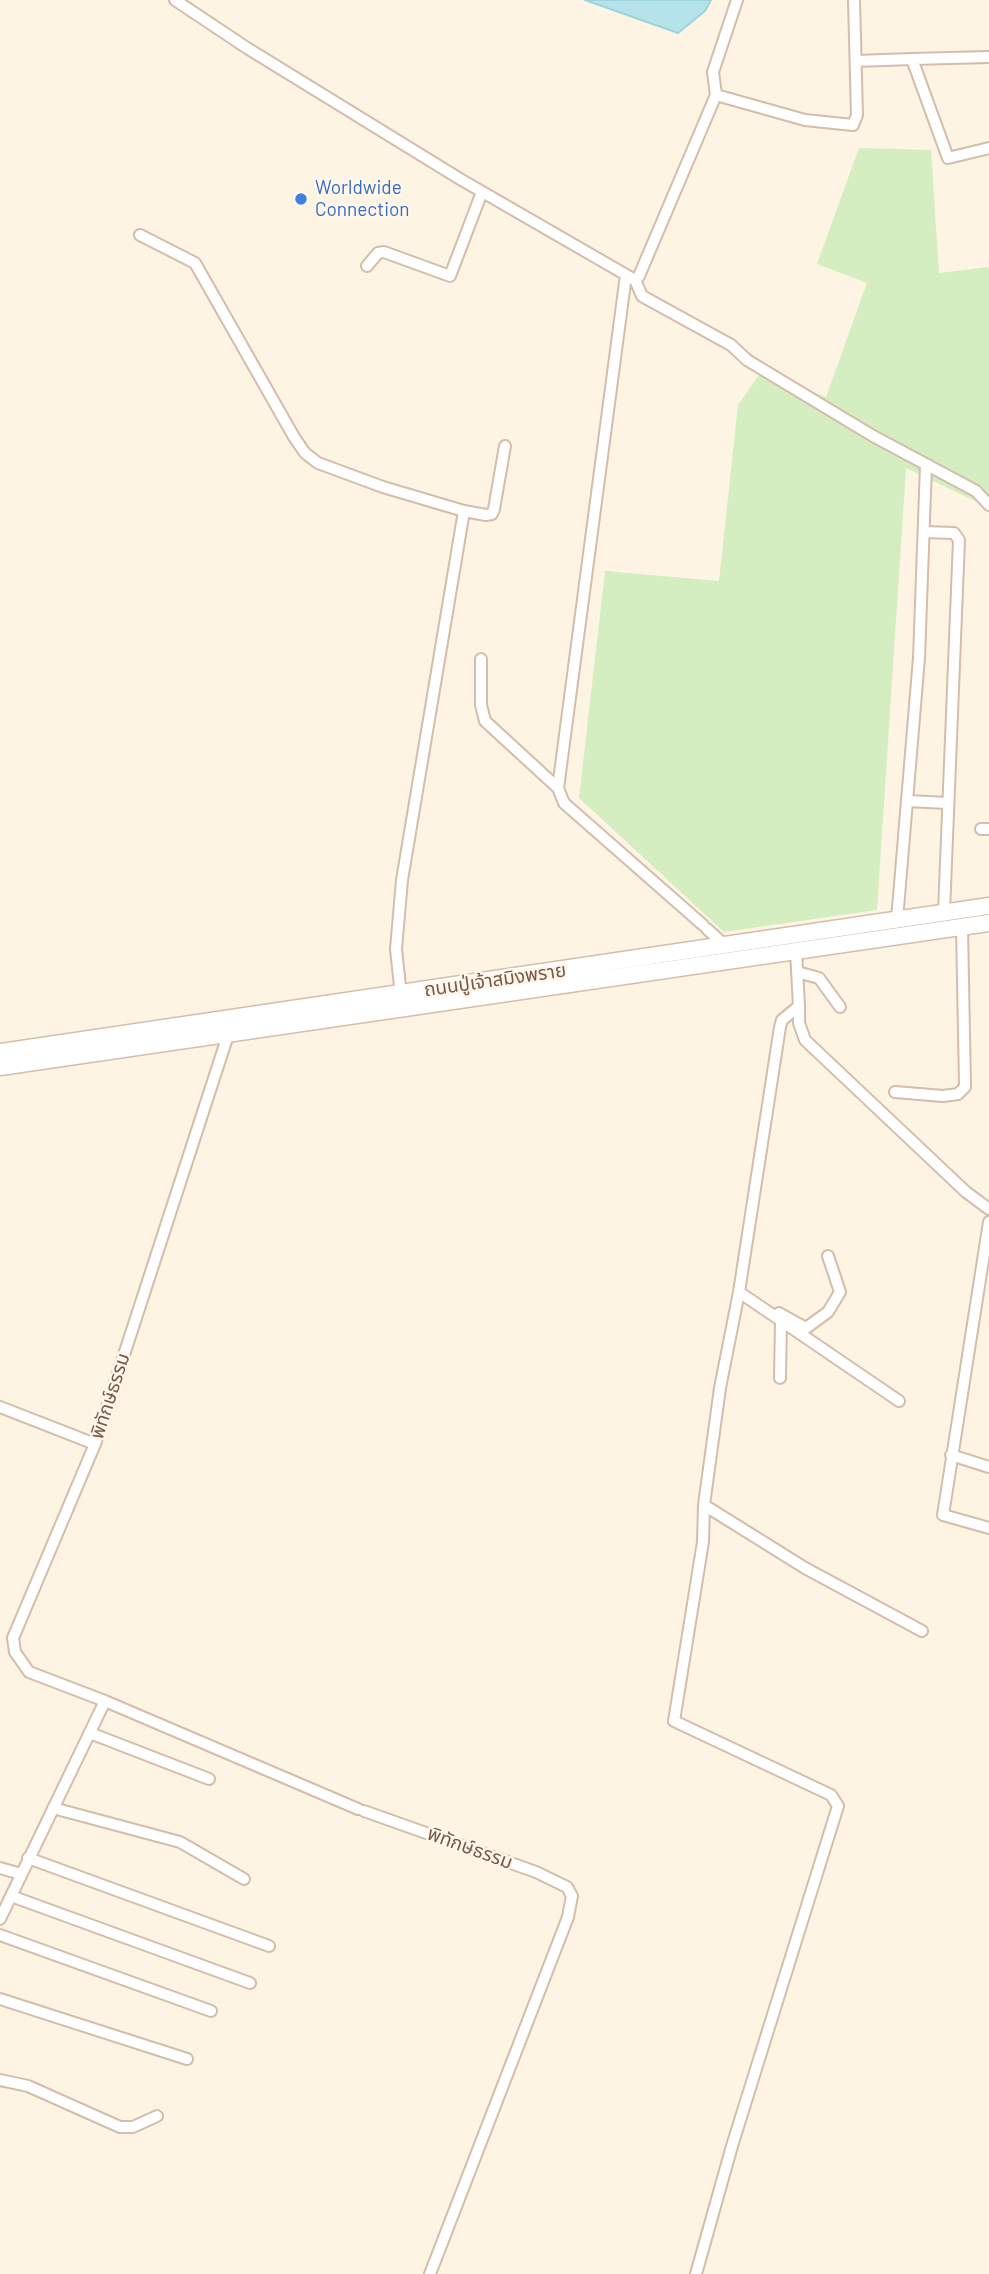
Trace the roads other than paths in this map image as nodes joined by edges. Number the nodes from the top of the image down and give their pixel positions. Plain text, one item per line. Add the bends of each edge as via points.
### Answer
1 (174, 0) edge
2 (737, 0) edge
3 (855, 0) edge
4 (989, 57) edge
5 (912, 59) junction
6 (856, 61) junction
7 (716, 95) junction
8 (989, 148) edge
9 (482, 192) junction
10 (141, 235) dead end
11 (367, 265) dead end
12 (630, 278) junction
13 (505, 446) dead end
14 (926, 469) junction
15 (989, 505) edge
16 (464, 512) junction
17 (924, 532) junction
18 (481, 659) dead end
19 (558, 788) junction
20 (908, 801) junction
21 (947, 803) junction
22 (989, 905) edge
23 (944, 912) junction
24 (897, 920) junction
25 (989, 923) edge
26 (962, 927) junction
27 (796, 951) junction
28 (728, 954) junction
29 (797, 972) junction
30 (402, 1002) junction
31 (799, 1006) junction
32 (840, 1007) dead end
33 (234, 1017) junction
34 (228, 1034) junction
35 (0, 1052) edge
36 (0, 1067) edge
37 (895, 1093) dead end
38 (989, 1209) edge
39 (989, 1222) edge
40 (828, 1256) dead end
41 (739, 1292) junction
42 (763, 1310) junction
43 (781, 1322) junction
44 (780, 1378) dead end
45 (899, 1401) dead end
46 (0, 1407) edge
47 (95, 1444) junction
48 (951, 1455) junction
49 (989, 1467) edge
50 (704, 1505) junction
51 (989, 1528) edge
52 (922, 1631) dead end
53 (105, 1701) junction
54 (90, 1732) junction
55 (209, 1779) dead end
56 (53, 1808) junction
57 (28, 1858) junction
58 (0, 1868) edge
59 (21, 1874) junction
60 (244, 1879) dead end
61 (11, 1896) junction
62 (0, 1919) edge
63 (0, 1935) edge
64 (269, 1946) dead end
65 (250, 1983) dead end
66 (0, 2000) edge
67 (211, 2011) dead end
68 (187, 2059) dead end
69 (0, 2080) edge
70 (157, 2116) dead end
71 (430, 2274) edge
72 (696, 2274) edge

1 - 9 street
2 - 7 street via 713,72
3 - 6 street
4 - 5 street
5 - 6 street
5 - 8 street via 948,158
6 - 7 street via 857,115 853,125 805,120
7 - 12 street via 639,276
9 - 11 street via 450,275 384,252
9 - 12 street
10 - 16 street via 195,263 305,453 347,474
12 - 14 street via 642,296 731,345 747,360
12 - 19 street
13 - 16 street via 492,514
14 - 15 street via 976,491
14 - 17 street
16 - 30 street via 402,880 396,949
17 - 20 street
17 - 21 street via 954,533 960,540
18 - 19 street via 485,721
19 - 28 street via 564,803 705,927
20 - 21 street
20 - 24 street
21 - 23 street
22 - 23 main road, ถนนปู่เจ้าสมิงพราย
23 - 24 main road, ถนนปู่เจ้าสมิงพราย
24 - 28 main road, ถนนปู่เจ้าสมิงพราย
25 - 26 main road, ถนนปู่เจ้าสมิงพราย
26 - 27 main road, ถนนปู่เจ้าสมิงพราย
26 - 37 street via 963,1091 943,1096
27 - 28 main road, ถนนปู่เจ้าสมิงพราย
27 - 29 street
28 - 30 main road, ถนนปู่เจ้าสมิงพราย
29 - 31 street
29 - 32 street via 819,978
30 - 33 main road, ถนนปู่เจ้าสมิงพราย
30 - 34 main road, ถนนปู่เจ้าสมิงพราย
31 - 38 street via 805,1040
31 - 41 street via 780,1027
33 - 34 street, พิทักษ์ธรรม
33 - 35 main road, ถนนปู่เจ้าสมิงพราย
34 - 36 main road, ถนนปู่เจ้าสมิงพราย
34 - 47 street, พิทักษ์ธรรม
39 - 48 street
40 - 42 street via 840,1292 816,1323 806,1328 775,1311
41 - 42 street
41 - 50 street
42 - 43 street
43 - 44 street
43 - 45 street
46 - 47 street
47 - 53 street, พิทักษ์ธรรม via 13,1638 15,1652 29,1672
48 - 49 street
48 - 51 street via 943,1515
50 - 52 street via 805,1568
50 - 72 street via 703,1542 674,1721 831,1795 838,1807
53 - 54 street
53 - 71 street, พิทักษ์ธรรม via 361,1810 537,1872 567,1887 573,1902
54 - 55 street
54 - 56 street
56 - 57 street
56 - 60 street via 180,1843
57 - 59 street
57 - 64 street
58 - 59 street
59 - 61 street
61 - 62 street
61 - 65 street
63 - 67 street
66 - 68 street
69 - 70 street via 28,2086 120,2127 133,2127

